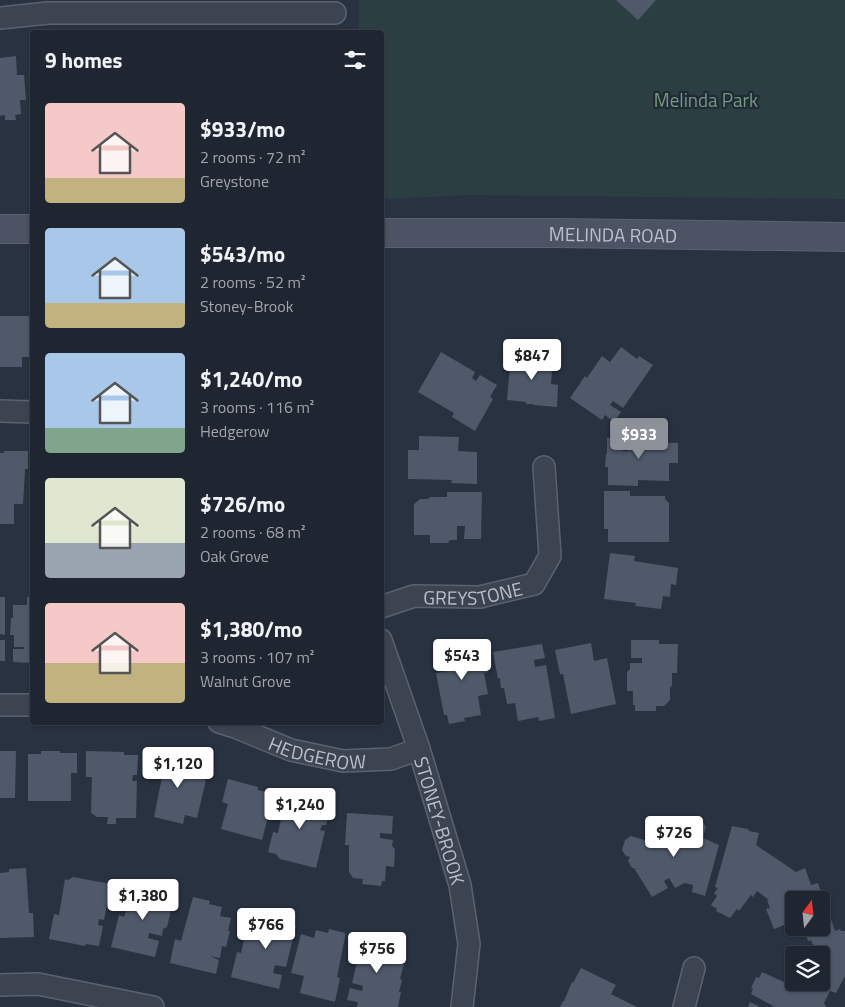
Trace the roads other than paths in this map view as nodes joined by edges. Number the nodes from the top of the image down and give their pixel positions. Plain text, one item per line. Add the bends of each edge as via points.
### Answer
1 (335, 15) edge
2 (0, 18) edge
3 (0, 229) edge
4 (30, 229) edge
5 (384, 233) edge
6 (845, 236) edge
7 (0, 412) edge
8 (30, 412) edge
9 (544, 467) dead end
10 (384, 606) edge
11 (384, 649) edge
12 (0, 705) edge
13 (30, 705) edge
14 (229, 725) edge
15 (419, 749) junction
16 (694, 968) dead end
17 (0, 985) edge
18 (153, 1007) edge
19 (462, 1007) edge
20 (684, 1007) edge

1 - 2 street via 48,13
3 - 4 main road
5 - 6 main road, MELINDA ROAD
7 - 8 street
9 - 10 street, GREYSTONE via 550,556 534,584 480,596 414,596
11 - 15 street, STONEY-BROOK
12 - 13 street
14 - 15 street, HEDGEROW via 291,750 343,761 391,759
15 - 19 street, STONEY-BROOK via 460,885 469,944
16 - 20 street
17 - 18 street via 38,984

